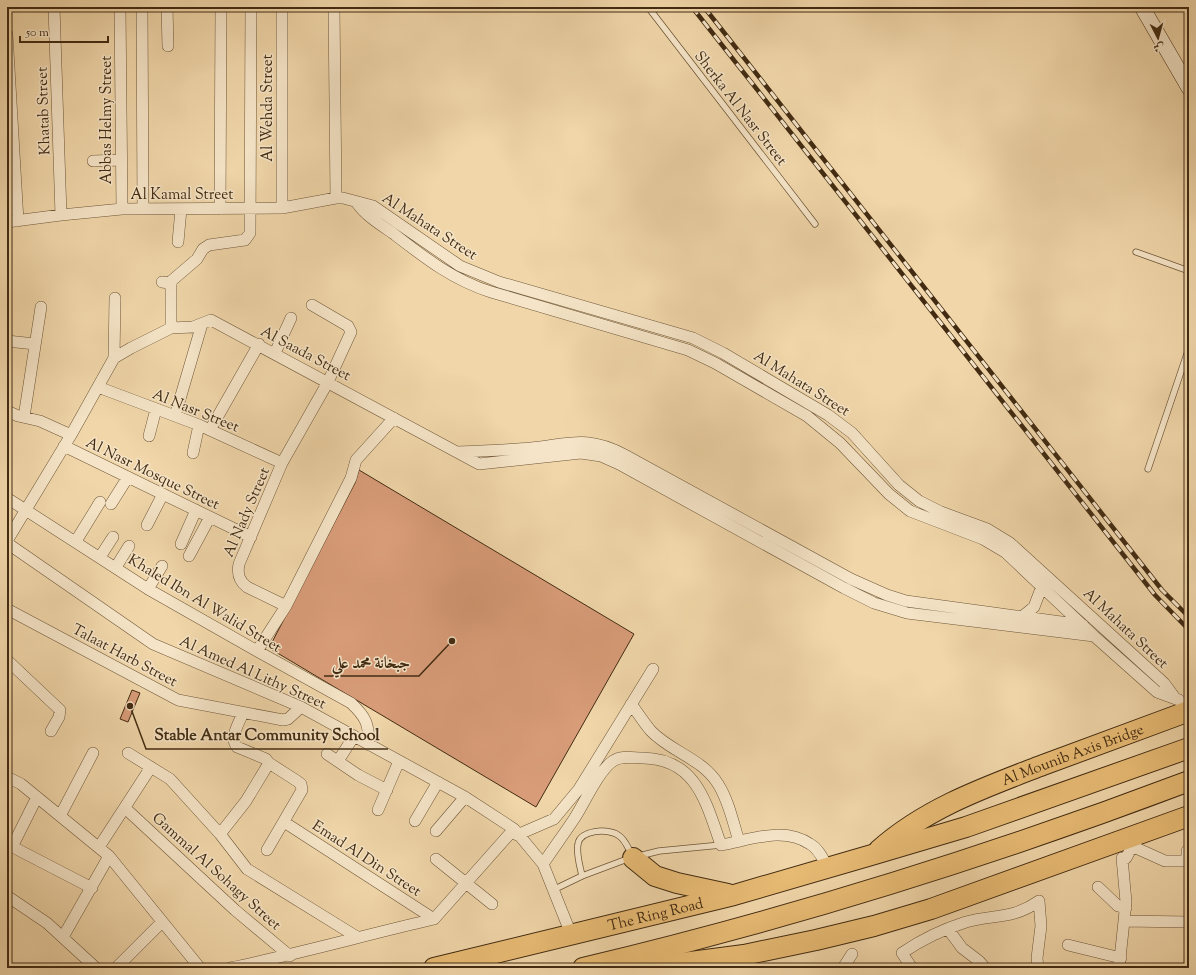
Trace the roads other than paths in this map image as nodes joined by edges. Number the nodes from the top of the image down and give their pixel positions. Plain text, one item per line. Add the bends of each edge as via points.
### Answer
1 (54, 7) edge
2 (120, 7) edge
3 (142, 7) edge
4 (167, 7) edge
5 (221, 7) edge
6 (251, 7) edge
7 (282, 7) edge
8 (334, 7) edge
9 (648, 7) edge
10 (1142, 7) edge
11 (7, 34) edge
12 (168, 46) dead end
13 (1178, 70) junction
14 (1189, 81) edge
15 (1189, 88) edge
16 (121, 160) junction
17 (93, 161) dead end
18 (336, 198) junction
19 (357, 202) junction
20 (251, 208) junction
21 (282, 208) junction
22 (122, 209) junction
23 (143, 209) junction
24 (181, 209) junction
25 (220, 209) junction
26 (61, 215) junction
27 (18, 220) junction
28 (7, 222) edge
29 (815, 224) dead end
30 (178, 242) dead end
31 (1136, 252) dead end
32 (1189, 271) edge
33 (115, 298) dead end
34 (312, 305) dead end
35 (41, 307) dead end
36 (291, 318) dead end
37 (202, 324) junction
38 (171, 328) junction
39 (7, 341) edge
40 (35, 344) junction
41 (259, 344) junction
42 (1189, 348) edge
43 (275, 353) junction
44 (114, 358) junction
45 (328, 382) junction
46 (98, 387) junction
47 (156, 409) junction
48 (7, 411) edge
49 (175, 416) junction
50 (24, 417) junction
51 (394, 418) junction
52 (199, 425) junction
53 (210, 430) junction
54 (71, 435) junction
55 (149, 436) dead end
56 (64, 446) junction
57 (456, 452) junction
58 (193, 453) dead end
59 (532, 453) junction
60 (282, 463) junction
61 (1148, 469) dead end
62 (128, 477) junction
63 (163, 494) junction
64 (7, 498) edge
65 (100, 502) dead end
66 (111, 504) dead end
67 (26, 509) junction
68 (196, 510) junction
69 (210, 517) junction
70 (147, 525) dead end
71 (113, 537) dead end
72 (251, 537) junction
73 (76, 541) junction
74 (7, 542) edge
75 (181, 544) dead end
76 (129, 546) dead end
77 (189, 556) dead end
78 (100, 557) junction
79 (162, 566) dead end
80 (116, 567) junction
81 (1042, 586) junction
82 (148, 589) junction
83 (286, 606) junction
84 (7, 609) edge
85 (1023, 616) junction
86 (1083, 625) junction
87 (1105, 629) junction
88 (1094, 636) junction
89 (257, 652) junction
90 (7, 660) edge
91 (653, 669) dead end
92 (631, 704) junction
93 (1182, 704) edge
94 (301, 707) junction
95 (1189, 707) edge
96 (243, 713) junction
97 (51, 731) dead end
98 (354, 736) junction
99 (369, 745) junction
100 (668, 745) junction
101 (1189, 748) edge
102 (93, 753) dead end
103 (128, 753) dead end
104 (326, 754) dead end
105 (660, 760) junction
106 (338, 761) junction
107 (399, 761) junction
108 (269, 763) junction
109 (151, 767) junction
110 (7, 777) edge
111 (1189, 781) edge
112 (438, 782) junction
113 (387, 790) junction
114 (37, 797) junction
115 (465, 797) junction
116 (957, 800) joint
117 (125, 808) junction
118 (378, 810) dead end
119 (60, 816) junction
120 (1189, 816) edge
121 (415, 821) dead end
122 (284, 822) junction
123 (966, 827) joint
124 (436, 831) dead end
125 (515, 832) junction
126 (220, 834) junction
127 (739, 842) junction
128 (722, 845) junction
129 (10, 846) edge
130 (100, 847) junction
131 (267, 850) dead end
132 (1189, 850) edge
133 (875, 854) junction
134 (109, 856) junction
135 (633, 858) junction
136 (436, 859) dead end
137 (543, 864) junction
138 (827, 866) junction
139 (582, 876) junction
140 (466, 883) junction
141 (1098, 887) dead end
142 (92, 888) junction
143 (553, 890) junction
144 (734, 895) junction
145 (7, 896) edge
146 (492, 904) dead end
147 (1126, 908) junction
148 (434, 919) junction
149 (1124, 921) junction
150 (162, 922) junction
151 (1189, 922) edge
152 (948, 929) junction
153 (571, 934) junction
154 (63, 937) junction
155 (357, 937) junction
156 (1068, 945) dead end
157 (852, 954) dead end
158 (290, 956) junction
159 (1120, 963) edge
160 (1189, 965) edge
161 (590, 966) edge
162 (96, 968) edge
163 (116, 968) edge
164 (200, 968) edge
165 (230, 968) edge
166 (434, 968) edge
167 (624, 968) edge
168 (645, 968) edge
169 (843, 968) edge
170 (912, 968) edge
171 (985, 968) edge
172 (1038, 968) edge
173 (1188, 968) edge

1 - 26 street, Khatab Street
2 - 16 street, Abbas Helmy Street
3 - 23 street
4 - 12 street
5 - 25 street
6 - 20 street
7 - 21 street, Al Wehda Street
8 - 18 street
9 - 29 lane, Sherka Al Nasr Street
10 - 13 main road
11 - 27 street
13 - 14 main road
13 - 15 main road
16 - 17 street
16 - 22 street, Abbas Helmy Street
18 - 19 street, Al Kamal Street
18 - 21 street, Al Kamal Street
19 - 81 street, Al Mahata Street via 368,215 438,268 463,282 673,345 735,374 818,424 910,511 988,542 1010,556
19 - 87 street, Al Mahata Street via 373,206 448,258 479,275 677,333 723,353 816,407 840,424 862,443 899,485 919,501 987,529 1010,543
20 - 21 street, Al Kamal Street
20 - 25 street, Al Kamal Street
20 - 38 street via 249,237 245,240 209,245 197,259 166,282 172,288
22 - 23 street, Al Kamal Street
22 - 26 street, Al Kamal Street
23 - 24 street, Al Kamal Street
24 - 25 street, Al Kamal Street
24 - 30 street
26 - 27 street, Al Kamal Street
27 - 28 street, Al Kamal Street
31 - 32 lane
33 - 44 street
34 - 45 street, Al Nady Street via 351,329
35 - 40 street
36 - 43 street
37 - 38 street, Al Saada Street
37 - 41 street, Al Saada Street via 211,320
37 - 49 street
38 - 44 street, Al Saada Street
39 - 40 street
40 - 50 street
41 - 43 street, Al Saada Street
41 - 53 street
42 - 61 lane
43 - 45 street, Al Saada Street
44 - 46 street
45 - 51 street, Al Saada Street
45 - 60 street, Al Nady Street
46 - 47 street, Al Nasr Street
46 - 54 street
47 - 49 street, Al Nasr Street
47 - 55 street
48 - 50 street
49 - 52 street, Al Nasr Street
50 - 54 street
51 - 57 street, Al Saada Street
51 - 83 street via 356,460 351,478
52 - 53 street, Al Nasr Street
52 - 58 street
53 - 60 street, Al Nasr Street
54 - 56 street
56 - 62 street, Al Nasr Mosque Street
56 - 67 street
57 - 59 street
57 - 59 street, Al Saada Street via 479,464
59 - 85 street via 569,442 604,445 868,588 893,597 926,604
59 - 88 street via 581,454 610,460 854,594 891,608 924,615
60 - 72 street, Al Nady Street
62 - 63 street, Al Nasr Mosque Street
62 - 66 street
63 - 68 street, Al Nasr Mosque Street
63 - 70 street
64 - 67 street, Khaled Ibn Al Walid Street
65 - 73 street
67 - 73 street, Khaled Ibn Al Walid Street
67 - 74 street
68 - 69 street, Al Nasr Mosque Street
68 - 75 street
69 - 72 street, Al Nasr Mosque Street
69 - 77 street
71 - 78 street
72 - 83 street, Al Nady Street via 239,564 239,577 247,587
73 - 78 street, Khaled Ibn Al Walid Street
74 - 94 street, Al Amed Al Lithy Street via 153,644
76 - 80 street
78 - 80 street, Khaled Ibn Al Walid Street
79 - 82 street
80 - 82 street, Khaled Ibn Al Walid Street
81 - 85 street via 1038,602
81 - 86 street, Al Mahata Street
82 - 89 street, Khaled Ibn Al Walid Street
83 - 89 street
84 - 96 street, Talaat Harb Street via 166,695 178,700
85 - 86 street
86 - 87 street
86 - 88 street, Al Mahata Street
87 - 93 street, Al Mahata Street via 1164,683
88 - 93 street, Al Mahata Street via 1157,692
89 - 99 street, Khaled Ibn Al Walid Street via 352,703 363,714 369,729
90 - 97 street via 60,710
91 - 92 street
92 - 100 street via 651,731
92 - 125 street via 579,789 554,819
93 - 95 street
93 - 116 highway, Al Mounib Axis Bridge
94 - 96 street, Talaat Harb Street via 288,719 283,720
94 - 98 street, Al Amed Al Lithy Street
96 - 108 street via 234,736 234,744 266,759
98 - 99 street, Al Amed Al Lithy Street
98 - 106 street
99 - 107 street, Al Amed Al Lithy Street
100 - 105 street
100 - 127 street via 694,760 718,783
101 - 123 highway, Al Mounib Axis Bridge
102 - 119 street
103 - 109 street
104 - 106 street
105 - 128 street via 678,768 700,789
105 - 137 street via 623,758 613,761 605,768
106 - 113 street via 358,776
107 - 112 street, Al Amed Al Lithy Street
107 - 113 street
108 - 122 street via 301,784 300,796
108 - 126 street via 246,801
109 - 117 street
109 - 126 street via 170,779
110 - 114 street
111 - 161 highway via 1106,812 883,886 680,945
112 - 115 street, Al Amed Al Lithy Street
112 - 121 street
113 - 118 street
114 - 119 street
114 - 129 street
115 - 124 street
115 - 125 street, Al Amed Al Lithy Street
116 - 133 highway, The Ring Road via 896,834
117 - 130 street
117 - 158 street, Gammal Al Sohagy Street via 235,910
119 - 130 street
120 - 168 highway via 924,911 816,940 736,956
122 - 131 street
122 - 148 street, Emad Al Din Street
123 - 133 highway, The Ring Road
125 - 137 street, Al Amed Al Lithy Street
125 - 140 street
126 - 155 street via 247,869
127 - 128 street
127 - 138 street via 778,834 796,837 811,844
128 - 135 lane via 659,852
129 - 142 street
130 - 134 street
132 - 147 street via 1185,861 1165,861 1136,848 1131,849 1126,858 1121,860
133 - 138 highway, The Ring Road
134 - 142 street
134 - 150 street
135 - 139 lane
135 - 139 lane via 625,842 613,832 585,834 578,845
135 - 144 highway via 655,876
136 - 140 street
137 - 143 street, Al Amed Al Lithy Street
138 - 144 highway, The Ring Road
139 - 143 lane
140 - 146 street
140 - 148 street
141 - 147 street via 1118,906
142 - 154 street
143 - 153 street, Al Amed Al Lithy Street
144 - 153 highway, The Ring Road
145 - 154 street
147 - 149 street
148 - 155 street
149 - 151 street
149 - 159 street
150 - 163 street
150 - 164 street
152 - 170 street via 911,946 902,953
152 - 171 street via 962,948
152 - 172 street via 966,922 1018,913 1039,901 1041,926
153 - 166 highway, The Ring Road
154 - 162 street
155 - 158 street
156 - 159 street
157 - 169 street
158 - 165 street
160 - 173 street
161 - 167 highway

